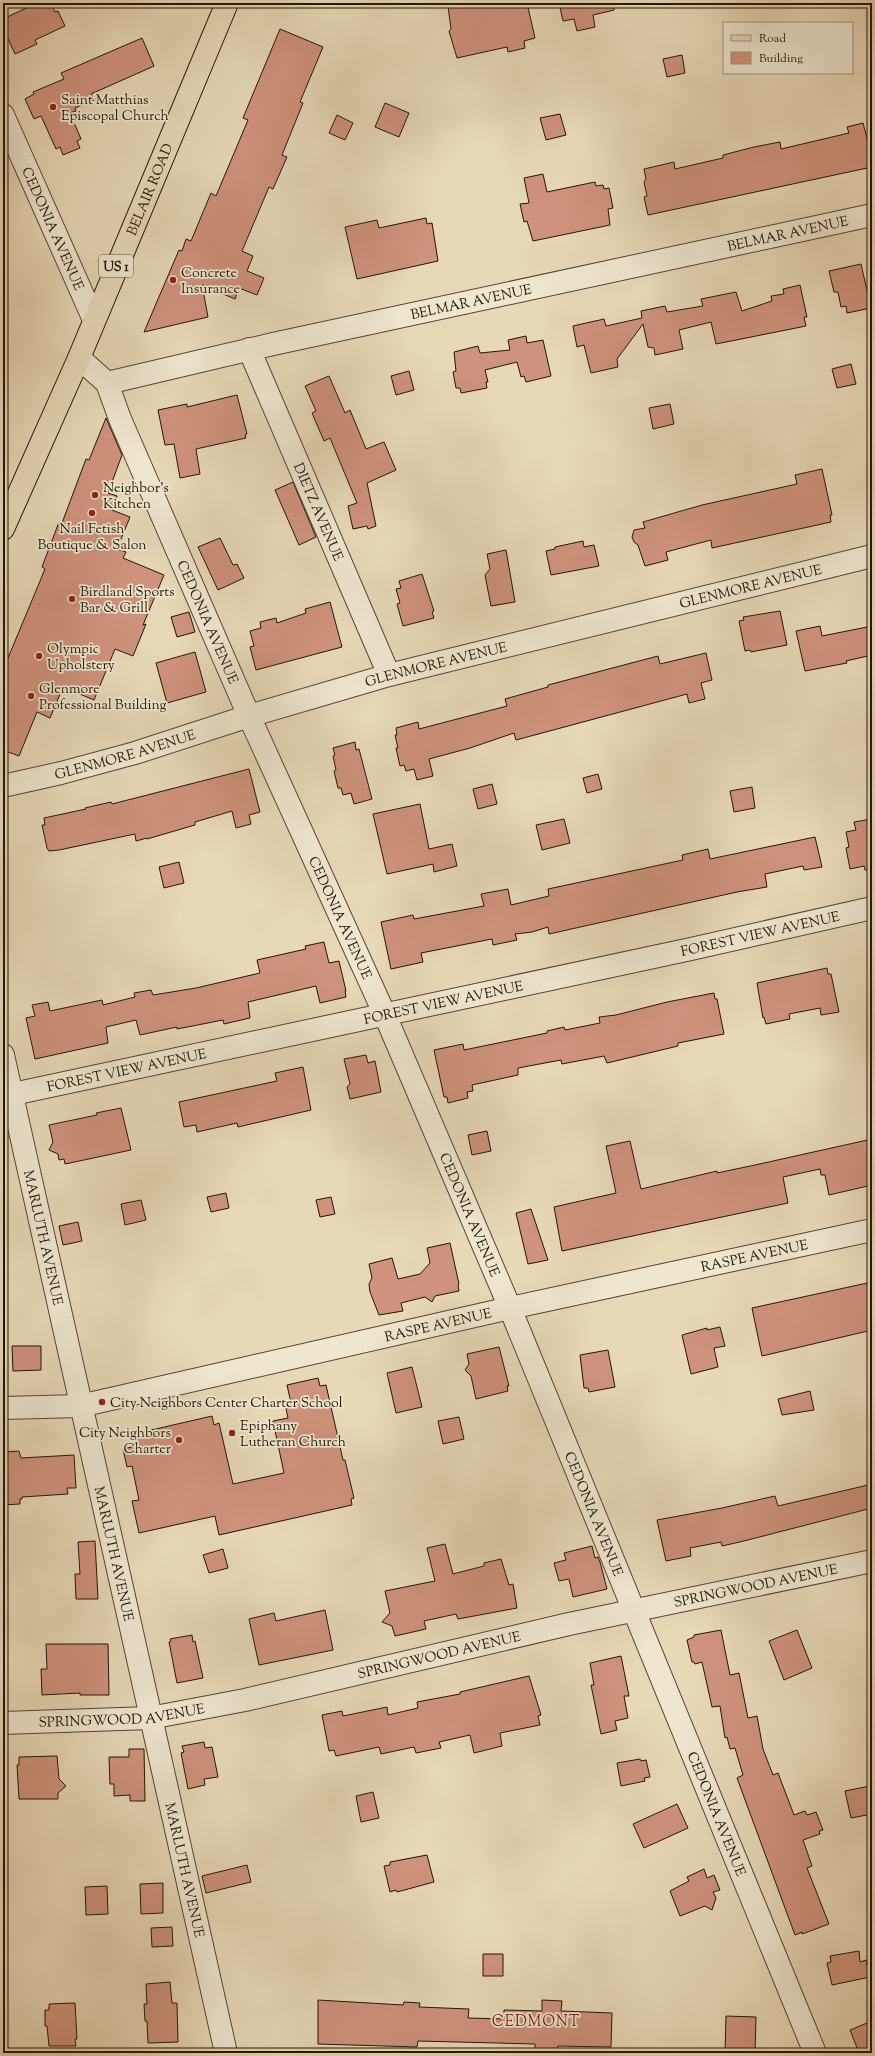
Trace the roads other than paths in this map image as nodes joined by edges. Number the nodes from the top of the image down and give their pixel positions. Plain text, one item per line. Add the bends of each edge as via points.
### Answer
1 (226, 3) edge
2 (3, 115) edge
3 (872, 215) edge
4 (94, 320) junction
5 (249, 349) junction
6 (79, 358) junction
7 (107, 383) junction
8 (3, 529) edge
9 (872, 556) edge
10 (389, 675) junction
11 (249, 716) junction
12 (3, 786) edge
13 (872, 908) edge
14 (385, 1015) junction
15 (3, 1055) edge
16 (13, 1094) junction
17 (872, 1230) edge
18 (510, 1308) junction
19 (80, 1406) junction
20 (3, 1408) edge
21 (872, 1561) edge
22 (634, 1611) junction
23 (150, 1718) junction
24 (3, 1723) edge
25 (226, 2053) edge
26 (815, 2053) edge

1 - 4 main road, BELAIR ROAD / US 1
2 - 4 street, CEDONIA AVENUE
3 - 5 street, BELMAR AVENUE
4 - 6 main road, BELAIR ROAD / US 1
5 - 7 street, BELMAR AVENUE
5 - 10 street, DIETZ AVENUE
6 - 7 street
6 - 8 main road, BELAIR ROAD / US 1
7 - 11 street, CEDONIA AVENUE via 120,419
9 - 10 street, GLENMORE AVENUE
10 - 11 street, GLENMORE AVENUE
11 - 12 street, GLENMORE AVENUE via 135,752
11 - 14 street, CEDONIA AVENUE
13 - 14 street, FOREST VIEW AVENUE
14 - 16 street, FOREST VIEW AVENUE
14 - 18 street, CEDONIA AVENUE
15 - 16 street, MARLUTH AVENUE
16 - 19 street, MARLUTH AVENUE
17 - 18 street, RASPE AVENUE
18 - 19 street, RASPE AVENUE
18 - 22 street, CEDONIA AVENUE
19 - 20 street, RASPE AVENUE
19 - 23 street, MARLUTH AVENUE
21 - 22 street, SPRINGWOOD AVENUE
22 - 23 street, SPRINGWOOD AVENUE via 245,1700
22 - 26 street, CEDONIA AVENUE
23 - 24 street, SPRINGWOOD AVENUE
23 - 25 street, MARLUTH AVENUE

